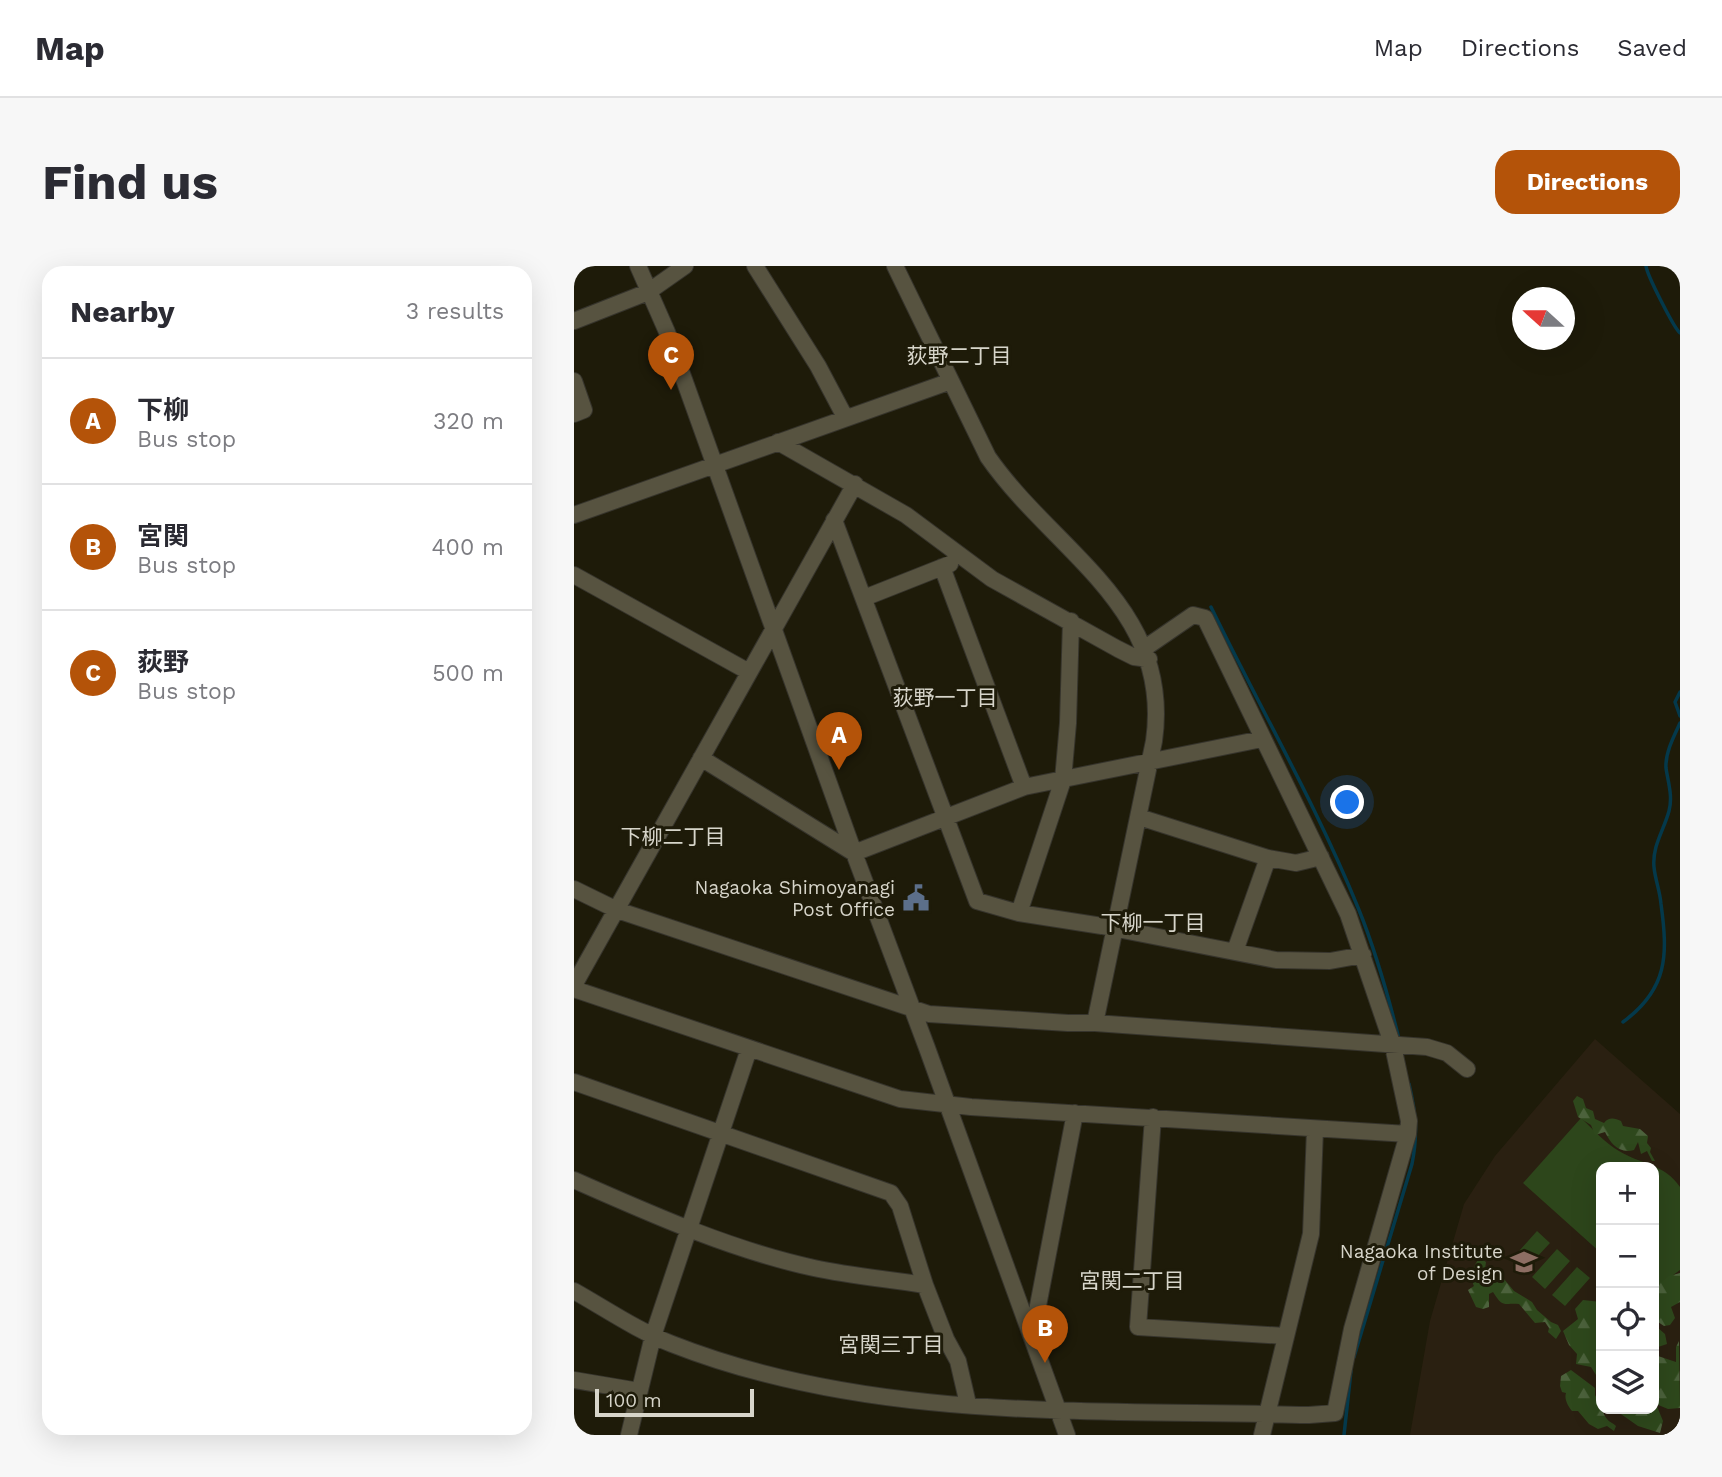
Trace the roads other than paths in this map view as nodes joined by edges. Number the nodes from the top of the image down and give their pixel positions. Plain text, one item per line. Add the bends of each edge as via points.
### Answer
1 (638, 266) edge
2 (685, 266) edge
3 (755, 266) edge
4 (895, 266) edge
5 (648, 292) junction
6 (574, 321) edge
7 (574, 381) edge
8 (951, 381) junction
9 (574, 414) edge
10 (845, 417) junction
11 (778, 442) junction
12 (714, 465) junction
13 (855, 484) junction
14 (574, 516) edge
15 (834, 520) junction
16 (964, 559) junction
17 (942, 567) junction
18 (574, 575) edge
19 (864, 598) junction
20 (1071, 621) junction
21 (774, 627) junction
22 (1147, 654) junction
23 (749, 673) junction
24 (1262, 739) junction
25 (701, 758) junction
26 (1151, 762) junction
27 (1063, 780) junction
28 (1024, 787) junction
29 (1139, 817) junction
30 (946, 818) junction
31 (853, 853) junction
32 (1321, 857) junction
33 (1268, 858) junction
34 (574, 889) edge
35 (617, 910) junction
36 (1018, 913) junction
37 (1115, 929) junction
38 (1234, 951) junction
39 (1363, 955) junction
40 (574, 987) edge
41 (913, 1010) junction
42 (1095, 1023) junction
43 (1393, 1046) junction
44 (749, 1049) junction
45 (1467, 1069) dead end
46 (574, 1082) edge
47 (947, 1104) junction
48 (1076, 1113) junction
49 (1153, 1117) junction
50 (1315, 1129) junction
51 (720, 1133) junction
52 (1408, 1134) junction
53 (574, 1180) edge
54 (688, 1228) junction
55 (925, 1285) junction
56 (574, 1291) edge
57 (653, 1336) junction
58 (1286, 1336) junction
59 (1032, 1339) junction
60 (574, 1380) edge
61 (639, 1391) junction
62 (968, 1404) junction
63 (1058, 1410) junction
64 (1267, 1414) junction
65 (629, 1435) edge
66 (1067, 1435) edge
67 (1262, 1435) edge

1 - 5 street
2 - 5 street
3 - 10 street
4 - 8 street
5 - 6 street
5 - 12 street
7 - 9 street via 584,410
8 - 10 street
8 - 22 street via 988,457 1006,483 1105,587 1126,613
10 - 11 street
11 - 12 street
11 - 13 street
12 - 14 street
12 - 21 street
13 - 15 street
13 - 16 street via 906,514
15 - 19 street
15 - 21 street
16 - 17 street
16 - 20 street
17 - 19 street
17 - 28 street
18 - 23 street
19 - 30 street
20 - 22 street via 1134,657
20 - 27 street
21 - 23 street
21 - 31 street
22 - 24 street via 1193,615 1205,618
22 - 26 street via 1157,708
23 - 25 street
24 - 26 street
24 - 32 street
25 - 31 street
25 - 35 street
26 - 27 street
26 - 29 street
27 - 28 street
27 - 36 street
28 - 30 street
29 - 33 street
29 - 37 street
30 - 31 street
30 - 36 street via 977,901
31 - 41 street
32 - 33 street via 1296,863
32 - 39 street
33 - 38 street
34 - 35 street
35 - 40 street
35 - 41 street
36 - 37 street
37 - 38 street
37 - 42 street
38 - 39 street via 1293,962
39 - 43 street
40 - 44 street
41 - 42 street
41 - 47 street
42 - 43 street
43 - 45 street via 1440,1050
43 - 52 street
44 - 47 street via 900,1099
44 - 51 street
46 - 51 street
47 - 48 street
47 - 59 street
48 - 49 street
48 - 59 street
49 - 50 street
49 - 58 street via 1138,1327
50 - 52 street
50 - 58 street via 1311,1234
51 - 54 street
51 - 55 street via 891,1193 900,1206
52 - 64 street via 1352,1329 1335,1412
53 - 54 street
54 - 55 street via 815,1269
54 - 57 street
55 - 62 street via 958,1361
56 - 57 street
57 - 61 street
57 - 62 street via 788,1381
58 - 64 street
59 - 63 street
60 - 61 street
61 - 65 street
62 - 63 street
63 - 64 street
63 - 66 street
64 - 67 street

